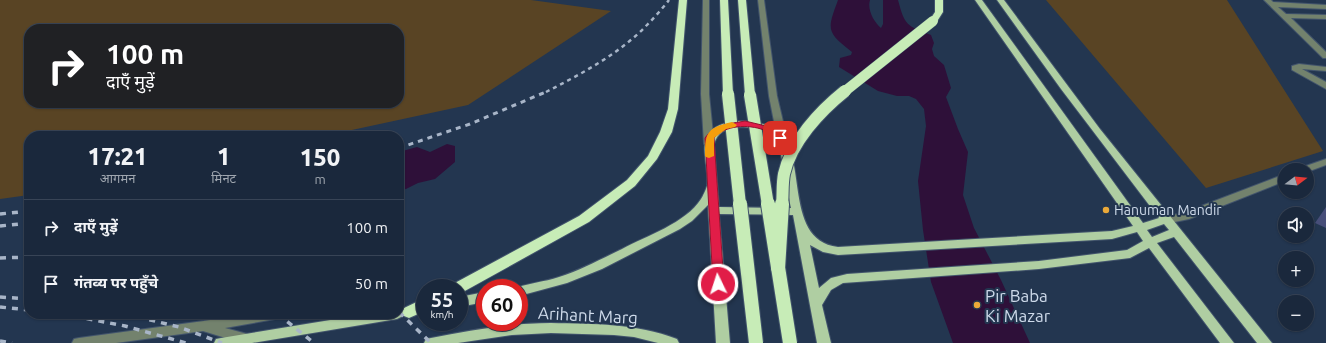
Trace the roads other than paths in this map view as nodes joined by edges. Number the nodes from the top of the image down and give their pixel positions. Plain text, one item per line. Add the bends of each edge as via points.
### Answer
1 (683, 0) edge
2 (706, 0) edge
3 (724, 0) edge
4 (742, 0) edge
5 (761, 0) edge
6 (939, 0) edge
7 (978, 0) edge
8 (1000, 0) edge
9 (1303, 0) edge
10 (1269, 2) edge
11 (1307, 6) junction
12 (1326, 7) edge
13 (1283, 16) junction
14 (1317, 17) junction
15 (1326, 17) edge
16 (1326, 23) edge
17 (1326, 56) edge
18 (1326, 69) edge
19 (1326, 86) edge
20 (709, 144) junction
21 (784, 147) junction
22 (1326, 162) edge
23 (1314, 166) edge
24 (1278, 180) edge
25 (711, 183) junction
26 (713, 210) junction
27 (1185, 216) junction
28 (798, 218) junction
29 (1165, 220) junction
30 (1140, 228) junction
31 (1175, 232) junction
32 (1150, 242) junction
33 (778, 269) junction
34 (468, 283) edge
35 (528, 289) edge
36 (816, 307) junction
37 (416, 308) edge
38 (416, 311) edge
39 (404, 312) edge
40 (404, 313) edge
41 (245, 319) edge
42 (366, 319) edge
43 (203, 326) junction
44 (246, 339) junction
45 (79, 343) edge
46 (221, 343) edge
47 (431, 343) edge
48 (672, 343) edge
49 (723, 343) edge
50 (756, 343) edge
51 (790, 343) edge
52 (824, 343) edge
53 (1227, 343) edge
54 (1265, 343) edge

1 - 34 highway via 670,123 660,146 643,169 616,196 584,219
2 - 20 street via 705,94
3 - 50 highway, bridge via 728,94
4 - 33 highway, bridge via 750,95
5 - 21 street via 773,96
6 - 33 highway, bridge via 939,12 926,28 829,104 792,152 784,174
7 - 30 main road
8 - 29 main road via 1037,53
9 - 11 street
10 - 11 street
10 - 13 street
11 - 12 street
13 - 14 street
13 - 17 street
14 - 15 street
14 - 16 street
18 - 19 street via 1296,67
20 - 21 main road via 714,132 723,127 745,124 767,128 780,138
20 - 25 main road
21 - 28 main road
22 - 23 street
24 - 27 street
25 - 26 main road
25 - 35 main road, Arihant Marg via 710,196 702,206 673,228 569,278
26 - 28 main road
26 - 49 main road
27 - 29 street
27 - 31 street
28 - 30 main road via 810,238 829,250 1112,235
28 - 36 main road
29 - 30 main road
29 - 31 main road
30 - 32 main road
31 - 32 main road
31 - 54 main road
32 - 36 main road via 1130,254 1039,265 866,276 834,281 820,294
32 - 53 main road
33 - 51 highway, bridge
36 - 52 main road
37 - 39 highway
38 - 40 main road
41 - 43 street
42 - 44 main road
43 - 44 street
43 - 45 street
44 - 46 main road
47 - 48 main road, Arihant Marg via 489,333 562,328 645,334

